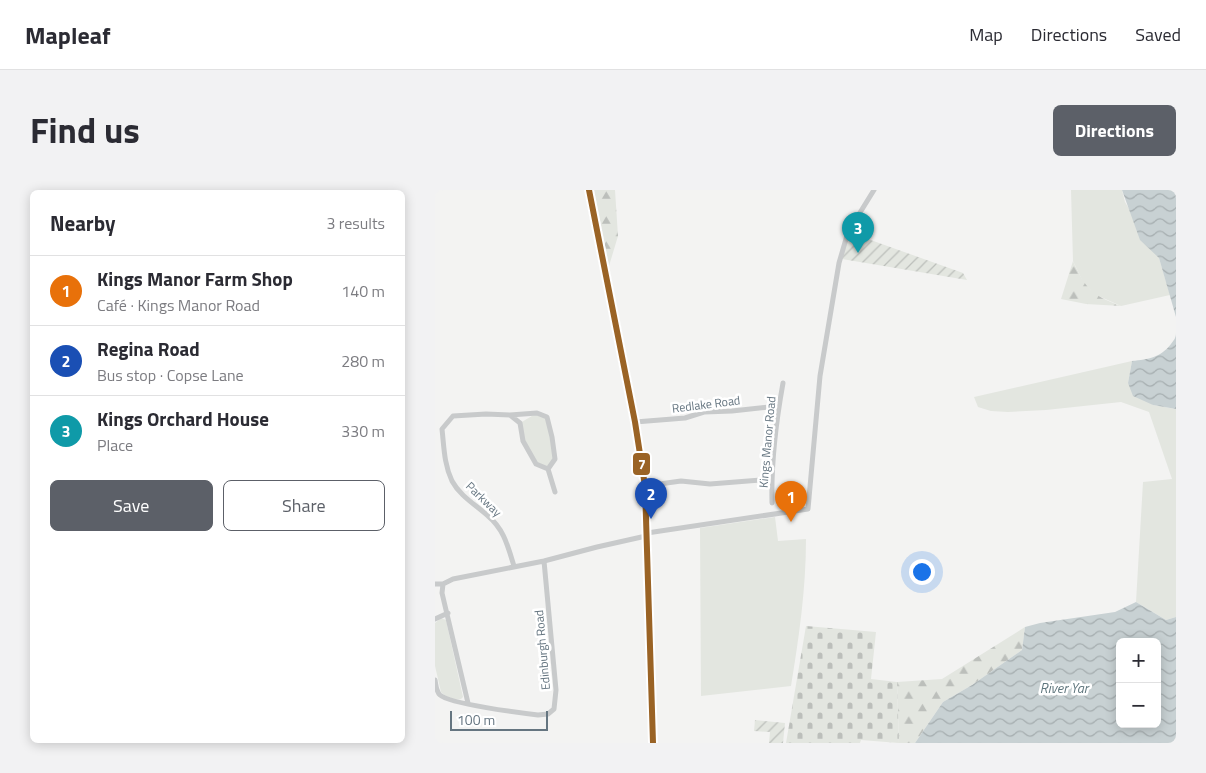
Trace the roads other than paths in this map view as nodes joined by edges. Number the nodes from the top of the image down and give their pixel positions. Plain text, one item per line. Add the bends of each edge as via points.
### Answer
1 (589, 190) edge
2 (874, 190) edge
3 (783, 382) dead end
4 (779, 406) junction
5 (510, 415) junction
6 (635, 422) junction
7 (548, 469) junction
8 (772, 479) junction
9 (645, 486) junction
10 (555, 492) dead end
11 (772, 503) dead end
12 (647, 535) junction
13 (544, 561) junction
14 (514, 566) junction
15 (435, 584) edge
16 (443, 584) junction
17 (448, 613) junction
18 (435, 619) edge
19 (435, 680) edge
20 (467, 703) junction
21 (653, 743) edge

1 - 6 street
2 - 12 street via 848,232 839,263 820,376 808,509
3 - 4 street, Kings Manor Road
4 - 6 street, Redlake Road
4 - 8 street, Kings Manor Road
5 - 7 street via 520,423 523,441 536,464
5 - 7 street, Parkway via 537,413 547,416 555,459
5 - 14 street, Parkway via 453,416 442,429 445,461 453,483 504,535
6 - 9 street
7 - 10 street
8 - 9 street via 710,484 681,481
8 - 11 street, Kings Manor Road
9 - 12 street
12 - 13 street
12 - 21 street
13 - 14 street
13 - 20 street, Edinburgh Road via 556,690 553,709 538,715
14 - 16 street
15 - 16 street
16 - 17 street via 442,593
17 - 18 street
17 - 20 street
19 - 20 street, Edinburgh Road via 441,696

